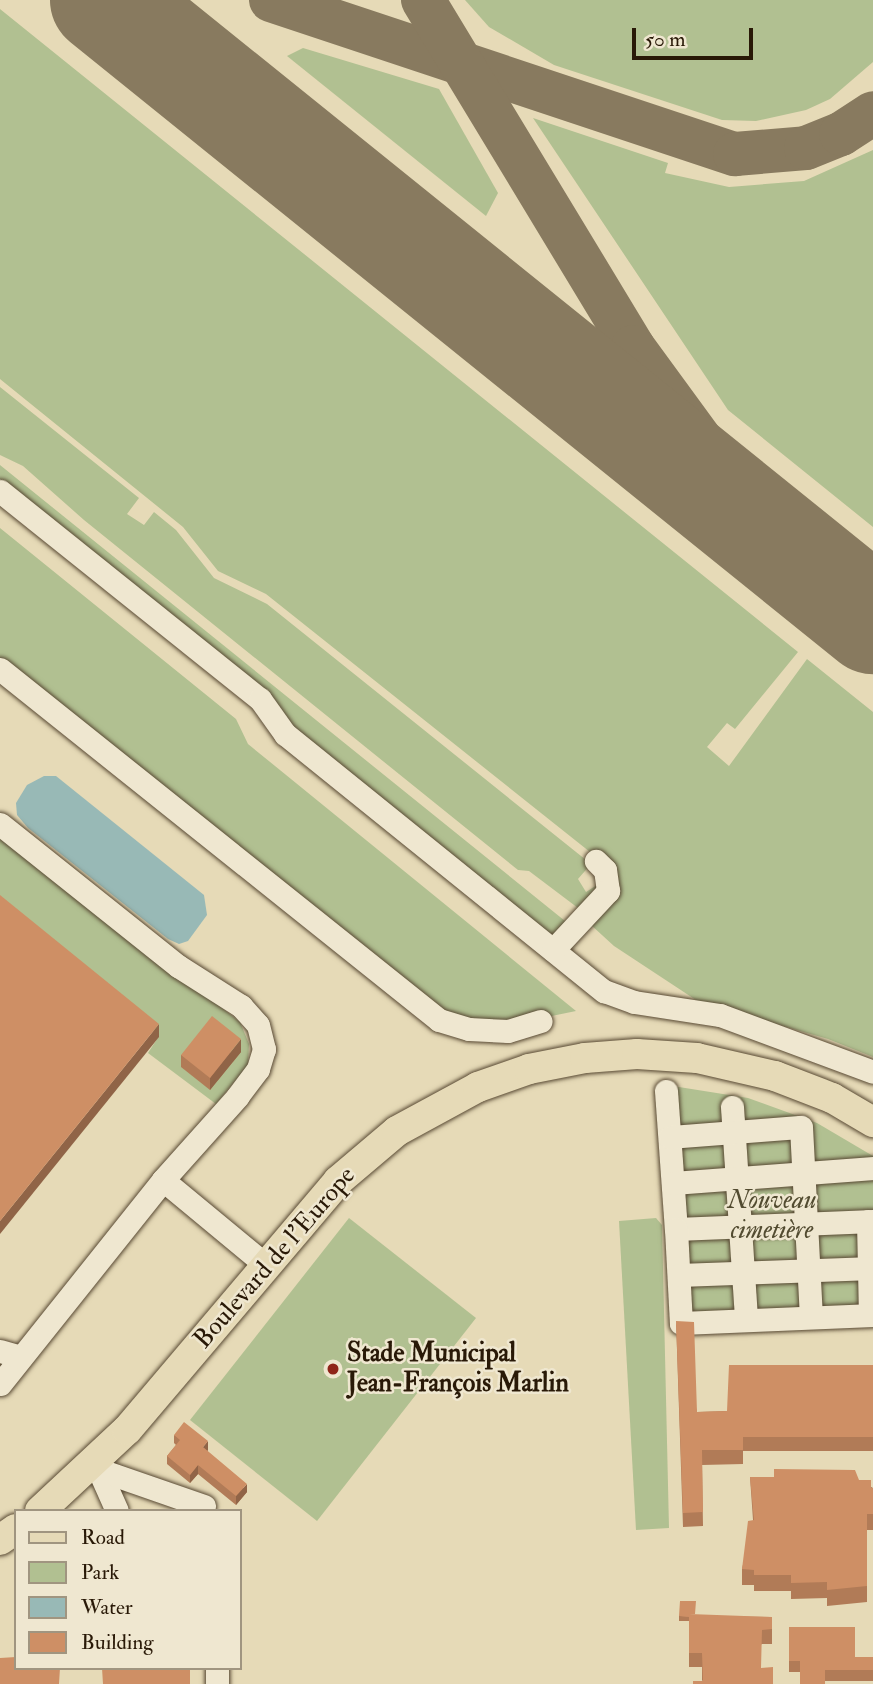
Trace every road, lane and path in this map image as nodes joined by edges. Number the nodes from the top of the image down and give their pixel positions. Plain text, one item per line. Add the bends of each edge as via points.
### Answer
1 (0, 491) edge
2 (0, 669) edge
3 (0, 824) edge
4 (596, 861) dead end
5 (554, 950) junction
6 (541, 1021) dead end
7 (873, 1072) edge
8 (666, 1091) dead end
9 (732, 1107) dead end
10 (873, 1122) edge
11 (735, 1132) junction
12 (670, 1137) junction
13 (873, 1168) edge
14 (804, 1173) junction
15 (739, 1178) junction
16 (163, 1180) junction
17 (673, 1183) junction
18 (870, 1221) edge
19 (808, 1222) junction
20 (743, 1225) junction
21 (676, 1229) junction
22 (267, 1266) junction
23 (871, 1268) edge
24 (809, 1270) junction
25 (745, 1273) junction
26 (679, 1275) junction
27 (871, 1315) edge
28 (811, 1316) junction
29 (746, 1320) junction
30 (11, 1354) edge
31 (0, 1384) edge
32 (99, 1468) junction
33 (204, 1506) dead end
34 (43, 1509) edge
35 (116, 1509) edge

1 - 5 lane via 260,699 285,734
2 - 6 lane via 439,1020 469,1029 508,1031
3 - 16 lane via 178,966 241,1006 258,1025 264,1049 258,1069
4 - 5 lane via 605,870 608,891
5 - 7 lane via 604,991 634,1002 720,1015
8 - 12 lane
9 - 11 lane
10 - 22 main road, Boulevard de l'Europe via 832,1098 775,1076 696,1058 628,1055 539,1067 478,1087 397,1131 338,1181
11 - 12 lane
11 - 14 lane via 801,1127
11 - 15 lane
12 - 17 lane
13 - 14 lane
14 - 15 lane
14 - 19 lane
15 - 17 lane
15 - 20 lane
16 - 22 lane
16 - 30 lane
17 - 21 lane
18 - 19 lane
18 - 23 lane
19 - 20 lane
19 - 24 lane
20 - 21 lane
20 - 25 lane
21 - 26 lane
22 - 32 main road, Boulevard de l'Europe
23 - 24 lane
23 - 27 lane
24 - 25 lane
24 - 28 lane
25 - 26 lane
25 - 29 lane
26 - 29 lane via 681,1324
27 - 28 lane
28 - 29 lane
30 - 31 lane
32 - 33 lane
32 - 34 main road, Boulevard de l'Europe
32 - 35 lane

